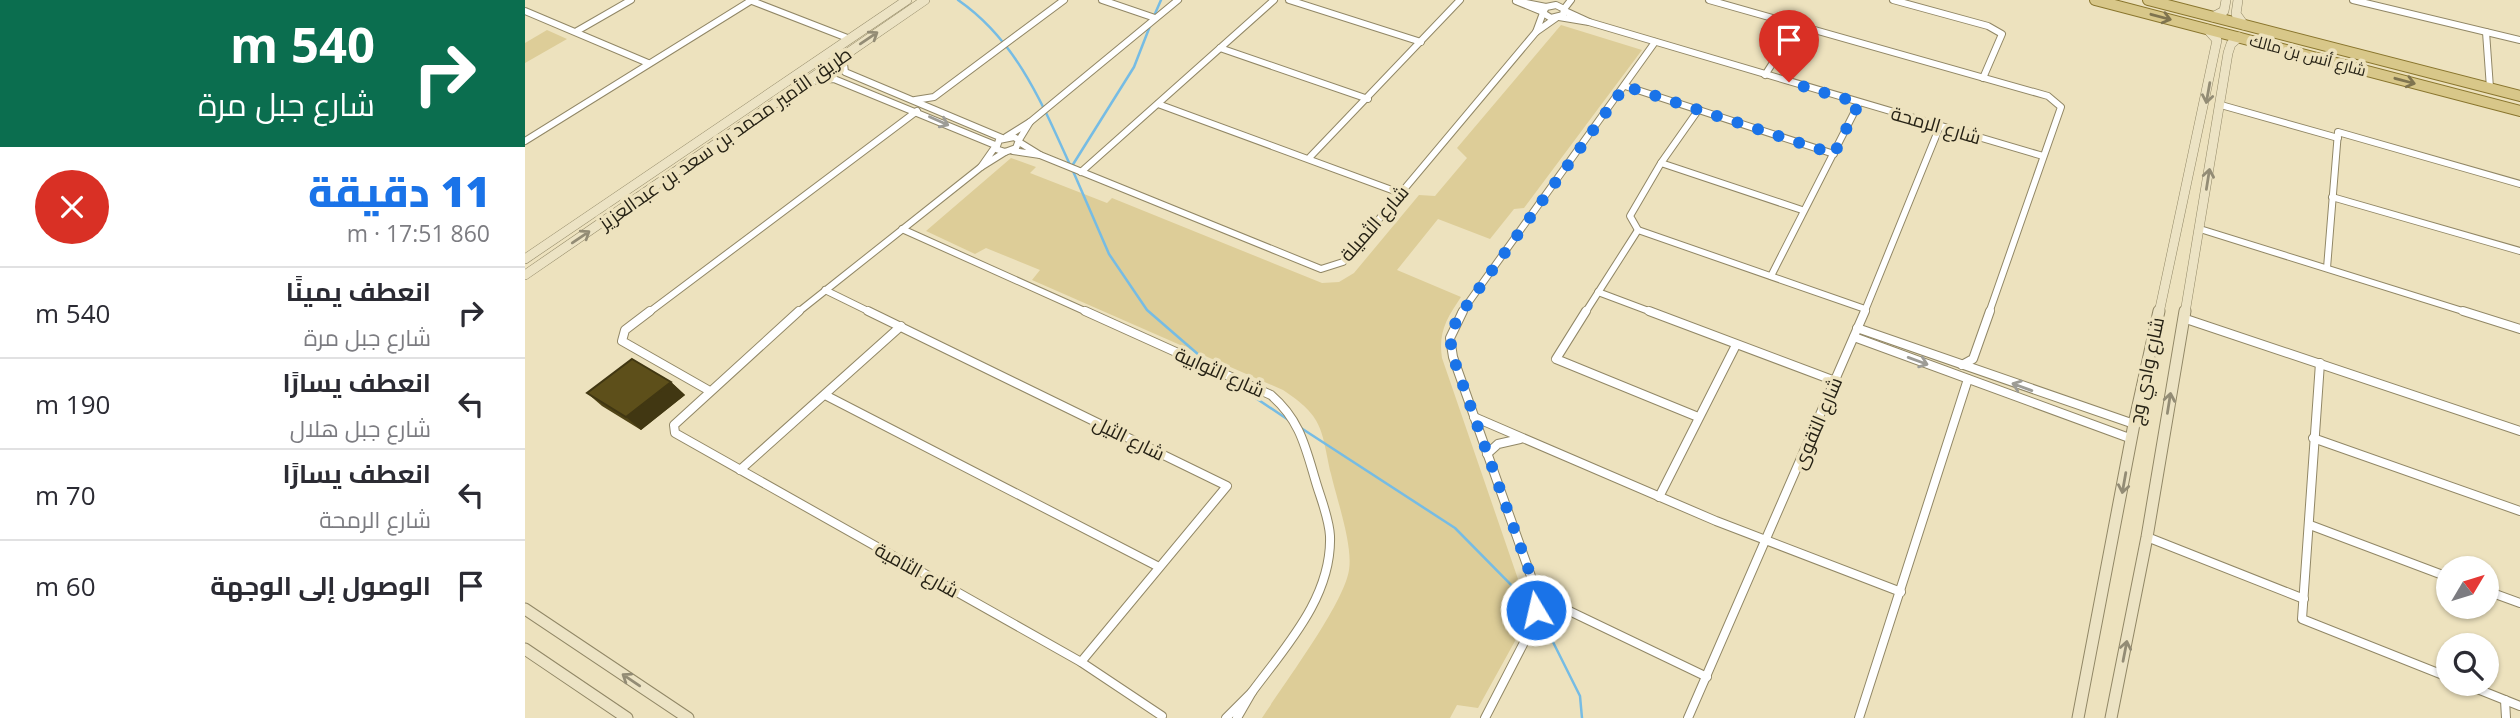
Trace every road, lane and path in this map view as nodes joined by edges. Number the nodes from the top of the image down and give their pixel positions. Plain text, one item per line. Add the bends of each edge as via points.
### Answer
1 (631, 0) edge
2 (752, 0) edge
3 (907, 0) edge
4 (925, 0) edge
5 (1064, 0) edge
6 (1102, 0) edge
7 (1178, 0) edge
8 (1273, 0) edge
9 (1289, 0) edge
10 (1460, 0) edge
11 (1514, 0) edge
12 (1557, 0) edge
13 (1571, 0) edge
14 (1709, 0) edge
15 (1893, 0) edge
16 (2095, 0) edge
17 (2148, 0) edge
18 (2226, 0) edge
19 (2353, 0) edge
20 (2237, 1) edge
21 (1546, 10) junction
22 (1564, 10) junction
23 (525, 11) edge
24 (2213, 17) junction
25 (1155, 18) junction
26 (1558, 18) junction
27 (1589, 22) junction
28 (1797, 25) junction
29 (2244, 25) junction
30 (2207, 29) junction
31 (576, 32) junction
32 (1536, 32) junction
33 (2486, 32) junction
34 (2239, 37) junction
35 (850, 39) junction
36 (2520, 40) edge
37 (1420, 42) junction
38 (1655, 42) junction
39 (1220, 48) junction
40 (2215, 50) junction
41 (2228, 53) junction
42 (843, 56) junction
43 (648, 63) junction
44 (1765, 75) junction
45 (1983, 78) junction
46 (806, 82) junction
47 (1625, 86) junction
48 (2490, 88) junction
49 (2520, 96) edge
50 (934, 97) junction
51 (1368, 99) junction
52 (913, 100) junction
53 (1859, 103) junction
54 (1159, 104) junction
55 (2221, 105) junction
56 (932, 108) junction
57 (1699, 109) junction
58 (917, 111) junction
59 (2520, 111) edge
60 (1030, 122) junction
61 (1940, 126) junction
62 (1004, 138) junction
63 (2338, 138) junction
64 (526, 139) edge
65 (1019, 141) junction
66 (995, 146) junction
67 (1007, 152) junction
68 (1834, 154) junction
69 (1040, 155) junction
70 (2043, 156) junction
71 (1310, 157) junction
72 (1661, 163) junction
73 (981, 167) junction
74 (1081, 172) junction
75 (2520, 184) edge
76 (1400, 193) junction
77 (2333, 197) junction
78 (1802, 210) junction
79 (902, 229) junction
80 (2200, 229) junction
81 (1638, 230) junction
82 (2520, 251) edge
83 (525, 259) edge
84 (2327, 268) junction
85 (525, 275) edge
86 (1770, 276) junction
87 (825, 290) junction
88 (1598, 292) junction
89 (1865, 309) junction
90 (2183, 318) junction
91 (901, 326) junction
92 (2520, 329) edge
93 (1856, 333) junction
94 (1736, 345) junction
95 (1973, 359) junction
96 (2320, 363) junction
97 (1962, 365) junction
98 (1982, 372) junction
99 (1968, 379) junction
100 (1835, 381) junction
101 (708, 390) junction
102 (825, 394) junction
103 (2050, 398) junction
104 (2047, 408) junction
105 (1698, 416) junction
106 (1473, 417) junction
107 (2134, 424) junction
108 (2520, 431) edge
109 (2313, 438) junction
110 (2132, 439) junction
111 (1525, 440) junction
112 (1487, 454) junction
113 (740, 470) junction
114 (1658, 497) junction
115 (2520, 511) edge
116 (2309, 525) junction
117 (2147, 537) junction
118 (1767, 538) junction
119 (1159, 567) junction
120 (2436, 573) edge
121 (1901, 592) junction
122 (2499, 595) edge
123 (1538, 596) junction
124 (2304, 599) junction
125 (2520, 603) edge
126 (525, 609) edge
127 (525, 649) edge
128 (1081, 662) junction
129 (2436, 672) edge
130 (1707, 677) junction
131 (1252, 692) junction
132 (2495, 696) edge
133 (2505, 700) junction
134 (2520, 706) edge
135 (1164, 717) edge
136 (627, 718) edge
137 (688, 718) edge
138 (1226, 718) edge
139 (1237, 718) edge
140 (1485, 718) edge
141 (1689, 718) edge
142 (1859, 718) edge
143 (2078, 718) edge
144 (2111, 718) edge
145 (2506, 718) edge

1 - 31 street
2 - 35 street
2 - 43 street
3 - 35 street, طريق الأمير محمد بن سعد بن عبدالعزيز
42 -> 4 street, طريق الأمير محمد بن سعد بن عبدالعزيز
5 - 50 street
6 - 25 street
7 - 25 street
8 - 39 street
9 - 37 street
10 - 37 street
11 - 21 street
12 - 21 street
13 - 22 street
14 - 28 street
15 - 45 street via 2002,34
16 -> 30 main road, شارع أنس بن مالك
17 - 24 main road, شارع أنس بن مالك
18 - 20 street via 2229,5
18 - 24 street via 2224,11
19 - 33 street
20 - 29 street via 2235,14
21 - 22 street
21 - 26 street
21 - 32 street
22 - 26 street
22 - 27 street
23 - 31 street
24 - 29 main road, شارع أنس بن مالك
25 - 60 street
26 - 27 street
26 - 32 street
27 - 38 street, شارع الرمحة
28 - 44 street
28 - 45 street
29 - 48 main road, شارع أنس بن مالك
30 - 34 main road, شارع أنس بن مالك
30 - 40 street via 2216,38
31 - 43 street
32 - 76 street, شارع الثميلة
33 - 36 street
33 - 48 street
34 - 41 street, شارع وادي وج
34 -> 59 main road, شارع أنس بن مالك
35 - 83 street, طريق الأمير محمد بن سعد بن عبدالعزيز
37 - 51 street
38 - 44 street, شارع الرمحة
38 - 47 street
39 - 51 street
39 - 54 street
40 - 41 street
40 -> 107 street, شارع وادي وج
41 - 55 street, شارع وادي وج
42 - 46 street, طريق الأمير محمد بن سعد بن عبدالعزيز
42 - 52 street via 845,72
43 - 64 street
44 - 53 street, شارع الرمحة
45 - 70 street via 2048,96 2061,107
46 - 58 street via 834,79
85 -> 46 street, طريق الأمير محمد بن سعد بن عبدالعزيز
47 - 57 street
47 - 106 street via 1457,319 1450,338 1453,357
48 - 49 main road, شارع أنس بن مالك
50 - 52 street
50 - 56 street
51 - 71 street
52 - 56 street
53 - 61 street, شارع الرمحة
53 - 68 street
54 - 71 street
54 - 74 street
55 - 63 street
80 -> 55 street, شارع وادي وج
56 - 62 street
57 - 68 street
57 - 72 street
58 -> 66 street
58 - 101 street via 625,330 622,341
60 - 62 street
60 - 65 street
61 - 70 street, شارع الرمحة
61 - 89 street, شارع التقوى
62 - 65 street
62 - 66 street
63 - 75 street via 2339,132
63 - 77 street
65 - 67 street
65 - 69 street
66 - 67 street
66 - 73 street
67 - 69 street
67 - 73 street
68 - 78 street
69 - 74 street, شارع الثميلة
70 - 95 street
71 - 76 street
72 - 78 street
72 - 81 street via 1630,216
73 - 79 street
74 - 76 street, شارع الثميلة via 1321,269 1343,262
77 - 82 street
77 - 84 street
78 - 86 street
79 - 87 street
79 - 131 street, شارع الثوابية via 1271,395 1293,412 1304,433 1330,532 1330,565 1316,602
80 - 84 street
80 - 90 street, شارع وادي وج
81 - 86 street
81 - 88 street
84 - 92 street
86 - 89 street
87 - 91 street, شارع الثيل
87 - 101 street
88 - 94 street
88 - 105 street via 1556,359
89 - 93 street, شارع التقوى
90 - 96 street
117 -> 90 street, شارع وادي وج
91 - 102 street
91 - 119 street, شارع الثيل via 1227,486
93 - 97 street
93 -> 99 street
93 - 100 street, شارع التقوى
94 - 100 street
94 - 105 street
95 - 97 street
95 - 98 street
96 - 108 street
96 - 109 street
97 - 98 street
103 -> 98 street
99 - 104 street
99 - 121 street
100 - 118 street, شارع التقوى
101 - 113 street, شارع الثامية via 674,425 675,433
102 - 113 street
102 - 119 street
103 - 104 street
103 - 107 street
104 - 110 street
105 - 114 street
106 - 111 street
106 - 112 street
107 - 110 street, شارع وادي وج
109 - 115 street
109 - 116 street
110 -> 143 street, شارع وادي وج
111 - 112 street via 1498,443
111 - 114 street
112 - 123 street
113 - 128 street, شارع الثامية
114 - 118 street
116 - 120 street
116 - 124 street
117 - 124 street
144 -> 117 street, شارع وادي وج
118 - 121 street
118 - 130 street, شارع التقوى
119 - 128 street, شارع الثيل
121 - 142 street
122 - 125 street
123 - 130 street
123 - 140 street via 1534,625
124 - 129 street via 2302,619
137 -> 126 street
127 - 136 street
128 - 135 street, شارع الثامية
130 - 141 street, شارع التقوى
131 - 138 street
131 - 139 street
132 - 133 street
133 - 134 street
133 - 145 street

